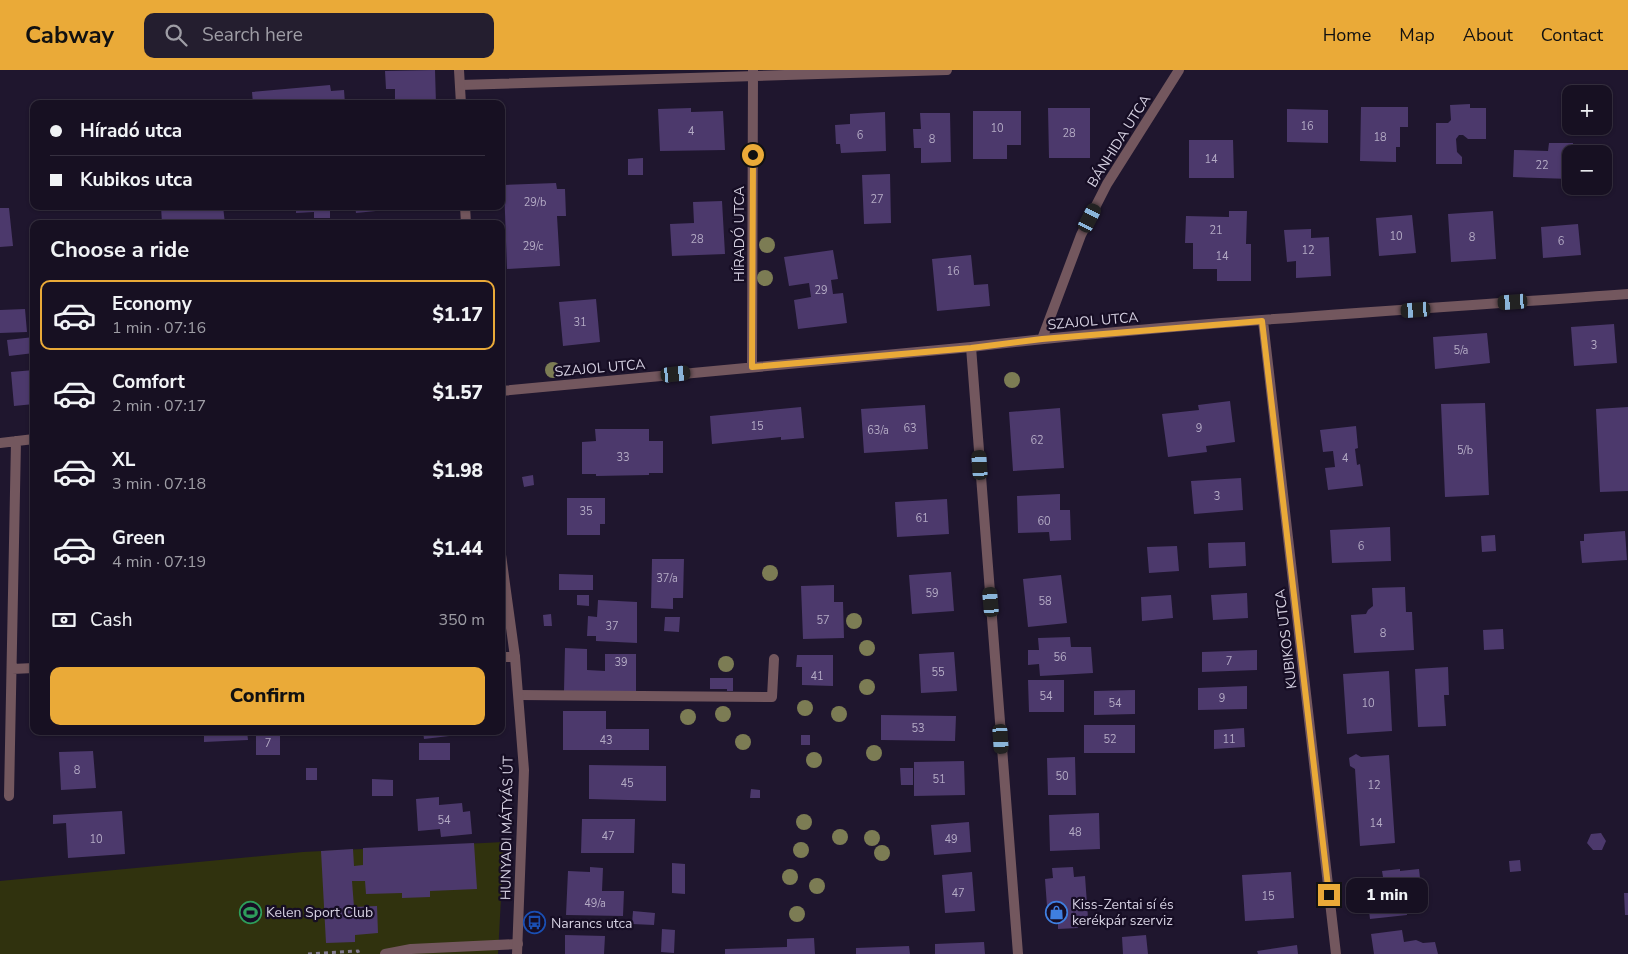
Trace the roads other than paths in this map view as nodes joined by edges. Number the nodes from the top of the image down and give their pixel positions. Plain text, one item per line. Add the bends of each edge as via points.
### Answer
1 (459, 70) edge
2 (947, 70) edge
3 (1179, 70) edge
4 (753, 73) edge
5 (460, 85) junction
6 (460, 100) edge
7 (1628, 294) edge
8 (1262, 321) junction
9 (1042, 339) junction
10 (971, 348) junction
11 (752, 367) junction
12 (505, 391) edge
13 (30, 439) edge
14 (16, 441) junction
15 (0, 443) edge
16 (505, 584) edge
17 (505, 657) edge
18 (515, 657) junction
19 (774, 659) dead end
20 (30, 668) edge
21 (12, 669) junction
22 (519, 695) junction
23 (9, 796) dead end
24 (518, 949) edge
25 (385, 954) edge
26 (1018, 954) edge
27 (1336, 954) edge

1 - 5 street
2 - 4 street
3 - 9 street, BÁNHIDA UTCA via 1107,184 1081,235
4 - 5 street
4 - 11 street, HÍRADÓ UTCA
5 - 6 street
7 - 8 street, SZAJOL UTCA
8 - 9 street, SZAJOL UTCA
8 - 27 street, KUBIKOS UTCA
9 - 10 street, SZAJOL UTCA
10 - 11 street, SZAJOL UTCA
10 - 26 street
11 - 12 street, SZAJOL UTCA
13 - 14 street
14 - 15 street
14 - 21 street
16 - 18 street, HUNYADI MÁTYÁS ÚT
17 - 18 street
18 - 22 street, HUNYADI MÁTYÁS ÚT
19 - 22 street via 772,697
20 - 21 street
21 - 23 street
22 - 24 street, HUNYADI MÁTYÁS ÚT via 524,770
24 - 25 street via 410,949

